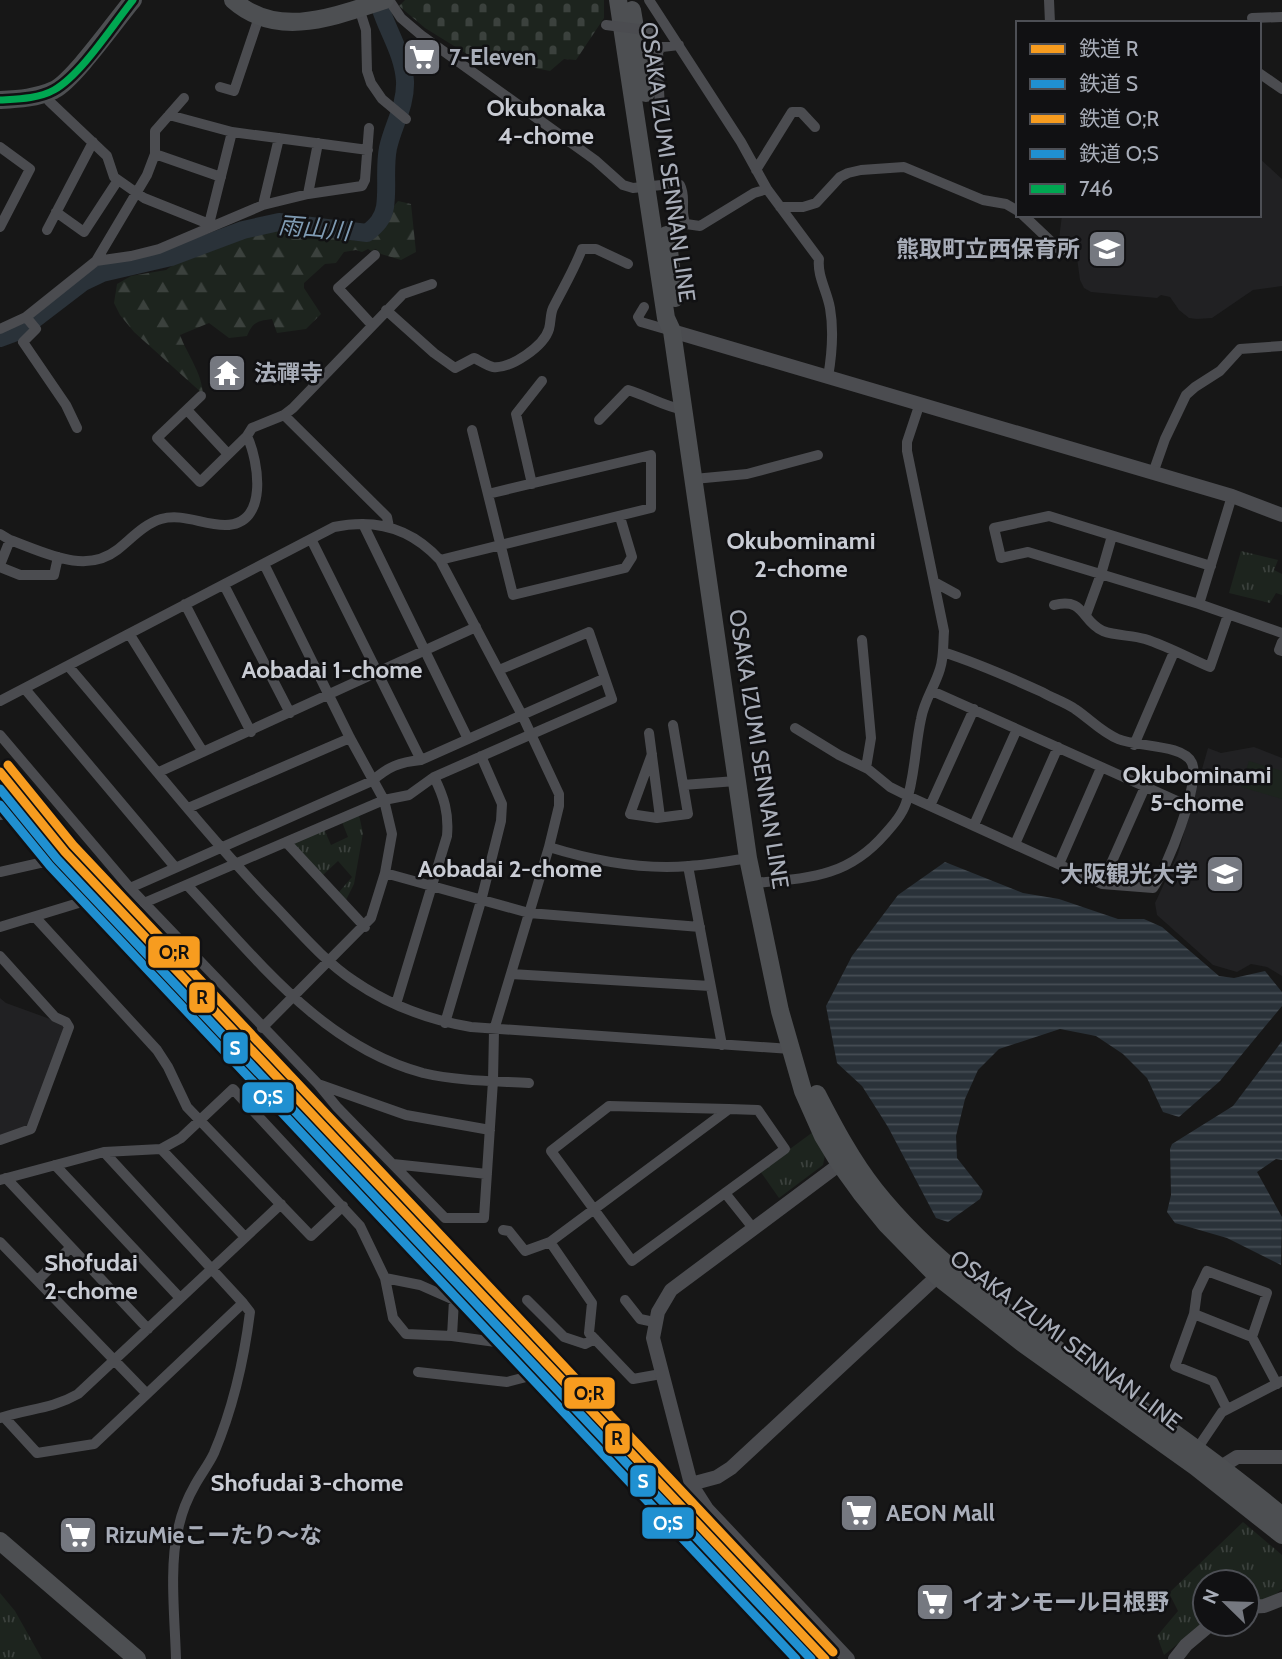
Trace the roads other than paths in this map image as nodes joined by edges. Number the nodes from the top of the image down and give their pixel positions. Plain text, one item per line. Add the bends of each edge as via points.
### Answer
1 (133, 0) edge
2 (233, 0) edge
3 (618, 0) edge
4 (631, 0) edge
5 (649, 0) edge
6 (1049, 0) edge
7 (377, 3) edge
8 (259, 17) junction
9 (1282, 17) edge
10 (1252, 18) dead end
11 (1050, 21) edge
12 (606, 25) dead end
13 (666, 25) junction
14 (679, 45) junction
15 (1261, 74) edge
16 (220, 87) dead end
17 (1282, 89) edge
18 (44, 93) junction
19 (184, 98) dead end
20 (0, 100) edge
21 (660, 104) dead end
22 (169, 115) junction
23 (406, 119) dead end
24 (816, 127) dead end
25 (369, 128) dead end
26 (232, 132) junction
27 (279, 138) junction
28 (93, 142) junction
29 (318, 143) junction
30 (0, 147) edge
31 (368, 150) junction
32 (155, 154) junction
33 (757, 170) junction
34 (221, 177) junction
35 (118, 180) junction
36 (653, 186) junction
37 (767, 189) junction
38 (137, 194) junction
39 (308, 194) junction
40 (263, 205) junction
41 (780, 206) junction
42 (1016, 210) edge
43 (56, 212) junction
44 (1025, 217) edge
45 (210, 225) junction
46 (0, 226) edge
47 (47, 230) dead end
48 (1061, 251) dead end
49 (375, 255) dead end
50 (96, 261) junction
51 (628, 264) dead end
52 (432, 284) dead end
53 (643, 307) dead end
54 (386, 310) junction
55 (26, 317) junction
56 (372, 325) junction
57 (0, 329) edge
58 (672, 331) junction
59 (1282, 346) edge
60 (828, 377) junction
61 (542, 381) dead end
62 (201, 396) dead end
63 (920, 403) junction
64 (187, 410) junction
65 (684, 410) junction
66 (284, 415) junction
67 (599, 420) dead end
68 (77, 428) dead end
69 (472, 430) dead end
70 (247, 436) junction
71 (228, 454) junction
72 (818, 454) dead end
73 (1153, 473) junction
74 (694, 480) junction
75 (532, 484) junction
76 (488, 494) junction
77 (1232, 496) junction
78 (1282, 515) edge
79 (620, 517) junction
80 (363, 524) junction
81 (389, 527) junction
82 (1112, 536) junction
83 (5, 537) edge
84 (311, 539) junction
85 (500, 545) junction
86 (58, 557) junction
87 (440, 560) junction
88 (264, 564) junction
89 (0, 566) edge
90 (1210, 566) junction
91 (1101, 574) junction
92 (934, 582) junction
93 (224, 584) junction
94 (956, 594) dead end
95 (185, 604) junction
96 (1199, 604) junction
97 (1054, 605) dead end
98 (1086, 615) junction
99 (1228, 615) junction
100 (476, 627) junction
101 (1282, 633) edge
102 (130, 635) junction
103 (862, 640) dead end
104 (1282, 642) edge
105 (1282, 651) edge
106 (425, 652) junction
107 (943, 652) junction
108 (1174, 652) junction
109 (69, 667) junction
110 (499, 670) junction
111 (377, 674) junction
112 (603, 679) junction
113 (25, 689) junction
114 (932, 691) junction
115 (328, 695) junction
116 (0, 701) edge
117 (974, 709) junction
118 (290, 713) junction
119 (523, 715) junction
120 (673, 725) dead end
121 (796, 729) dead end
122 (1017, 729) junction
123 (251, 732) junction
124 (649, 733) dead end
125 (0, 735) edge
126 (530, 735) junction
127 (350, 738) junction
128 (468, 739) junction
129 (1134, 745) junction
130 (1058, 747) junction
131 (203, 752) junction
132 (652, 754) junction
133 (481, 756) junction
134 (421, 760) junction
135 (866, 768) junction
136 (1101, 768) junction
137 (159, 772) junction
138 (434, 777) junction
139 (736, 780) junction
140 (372, 781) junction
141 (683, 785) junction
142 (1145, 787) junction
143 (908, 796) junction
144 (384, 800) junction
145 (1186, 805) junction
146 (930, 806) junction
147 (188, 808) junction
148 (660, 817) junction
149 (974, 825) junction
150 (286, 842) junction
151 (1015, 844) junction
152 (222, 846) junction
153 (549, 847) junction
154 (748, 858) junction
155 (235, 864) junction
156 (1059, 864) junction
157 (688, 866) junction
158 (175, 867) junction
159 (0, 872) edge
160 (385, 873) junction
161 (754, 883) junction
162 (1102, 884) junction
163 (188, 886) junction
164 (432, 886) junction
165 (130, 888) junction
166 (481, 901) junction
167 (144, 903) junction
168 (529, 913) junction
169 (35, 917) junction
170 (0, 927) edge
171 (365, 927) junction
172 (699, 928) junction
173 (0, 956) edge
174 (330, 962) junction
175 (511, 974) junction
176 (710, 986) junction
177 (294, 997) junction
178 (396, 1004) junction
179 (445, 1023) junction
180 (262, 1028) junction
181 (494, 1030) junction
182 (722, 1045) junction
183 (791, 1049) junction
184 (493, 1081) junction
185 (529, 1083) dead end
186 (318, 1084) junction
187 (729, 1109) junction
188 (199, 1121) junction
189 (490, 1130) junction
190 (0, 1140) edge
191 (161, 1149) junction
192 (103, 1152) junction
193 (393, 1164) junction
194 (840, 1164) junction
195 (55, 1165) junction
196 (487, 1174) junction
197 (3, 1179) edge
198 (725, 1192) junction
199 (281, 1204) junction
200 (343, 1206) junction
201 (594, 1208) junction
202 (753, 1228) junction
203 (503, 1230) dead end
204 (245, 1237) junction
205 (0, 1242) edge
206 (550, 1242) junction
207 (71, 1247) junction
208 (213, 1268) junction
209 (943, 1272) junction
210 (385, 1278) junction
211 (38, 1279) junction
212 (180, 1298) junction
213 (527, 1300) dead end
214 (625, 1300) dead end
215 (243, 1303) junction
216 (1194, 1314) junction
217 (654, 1322) junction
218 (148, 1329) junction
219 (452, 1336) junction
220 (1252, 1337) junction
221 (595, 1339) junction
222 (115, 1360) junction
223 (418, 1372) dead end
224 (661, 1374) junction
225 (534, 1375) junction
226 (1279, 1382) edge
227 (147, 1394) junction
228 (553, 1395) dead end
229 (1227, 1409) junction
230 (2, 1418) edge
231 (1197, 1449) junction
232 (1280, 1453) edge
233 (1220, 1467) junction
234 (691, 1484) junction
235 (1282, 1516) edge
236 (1282, 1535) edge
237 (0, 1541) edge
238 (1282, 1599) edge
239 (1261, 1605) edge
240 (1194, 1638) edge
241 (137, 1659) edge
242 (176, 1659) edge
243 (848, 1659) edge
244 (1175, 1659) edge

1 - 18 main road via 65,81
2 - 8 main road
3 - 36 main road, OSAKA IZUMI SENNAN LINE
4 - 36 main road, OSAKA IZUMI SENNAN LINE
5 - 13 street
6 - 11 street
7 - 8 main road via 302,22
7 - 23 street via 366,30 367,71 382,99
7 - 36 street via 623,185
8 - 16 street via 234,91
9 - 10 street
12 - 13 street, bridge via 654,31
13 - 14 street
14 - 21 street via 658,51
14 - 33 street
15 - 17 street
18 - 20 main road
18 - 28 street
19 - 22 street
22 - 26 street
22 - 32 street via 155,131
24 - 33 street via 801,112 792,112
25 - 31 street
26 - 27 street
26 - 34 street
27 - 29 street
27 - 40 street
28 - 35 street via 107,156
28 - 43 street
29 - 31 street
29 - 39 street
30 - 46 street via 30,169
31 - 39 street via 362,186
32 - 34 street
32 - 38 street
33 - 37 street
34 - 45 street
35 - 38 street
35 - 43 street via 85,232
36 - 37 street via 680,186 684,192 682,218 692,226 700,226
36 - 58 main road, OSAKA IZUMI SENNAN LINE via 677,308
37 - 41 street
38 - 45 street
38 - 50 street
39 - 40 street
40 - 45 street
41 - 42 street via 816,203 848,173 904,167
41 - 60 street via 819,258 817,270 830,309 832,334
43 - 47 street
44 - 48 street
45 - 50 street via 159,249
49 - 56 street via 338,288
50 - 55 street
51 - 54 street via 596,249 582,249 551,312 545,338 511,364 492,367 474,358 455,368
52 - 54 street via 403,294
53 - 58 street via 638,317 641,322
54 - 56 street
55 - 57 street
55 - 68 street via 36,329 23,342
56 - 66 street
58 - 60 street
58 - 65 main road, OSAKA IZUMI SENNAN LINE
59 - 73 street via 1240,349 1220,371 1186,395
60 - 63 street
61 - 75 street via 516,414
62 - 64 street
63 - 73 street
63 - 92 street via 907,451
64 - 71 street
64 - 71 street via 157,438 200,481
65 - 67 street via 628,390
65 - 74 main road, OSAKA IZUMI SENNAN LINE
66 - 70 street via 252,428
66 - 81 street via 387,517
69 - 76 street
70 - 71 street
70 - 86 street via 257,498 236,523 173,517 146,527 108,557 79,562
72 - 74 street via 747,474
73 - 77 street
74 - 139 main road, OSAKA IZUMI SENNAN LINE
75 - 76 street
75 - 79 street via 651,455 652,508
76 - 85 street
77 - 78 street
77 - 90 street
79 - 85 street
79 - 85 street via 632,557 625,568 526,592 513,594
80 - 81 street
80 - 84 street via 334,527
80 - 106 street
81 - 87 street via 423,542
82 - 90 street
82 - 91 street
82 - 91 street via 1049,516 994,528 1001,558 1028,552
83 - 86 street
83 - 89 street
84 - 88 street
84 - 111 street
85 - 87 street
86 - 89 street via 54,575 20,575
87 - 100 street
88 - 93 street
88 - 115 street
90 - 96 street
91 - 96 street
91 - 98 street
92 - 94 street
92 - 107 street via 944,631
93 - 95 street
93 - 118 street
95 - 102 street
95 - 123 street
96 - 99 street
97 - 98 street via 1072,604
98 - 108 street via 1103,631 1146,639
99 - 101 street
99 - 108 street via 1210,667
100 - 106 street
100 - 110 street
102 - 109 street
102 - 131 street
103 - 135 street via 871,738
104 - 105 street
106 - 111 street
106 - 128 street
107 - 114 street
107 - 129 street via 1074,708 1103,732
108 - 129 street
109 - 113 street
109 - 137 street
110 - 112 street via 589,632
110 - 119 street
111 - 115 street
111 - 134 street
112 - 119 street
112 - 126 street via 611,699
113 - 116 street
113 - 158 street
114 - 117 street
114 - 143 street via 921,715
115 - 118 street
115 - 127 street
117 - 122 street
117 - 146 street
118 - 123 street
119 - 126 street
119 - 128 street
120 - 141 street
121 - 135 street
122 - 130 street
122 - 149 street
123 - 131 street
124 - 132 street
125 - 165 street
126 - 133 street
126 - 153 street via 559,794
127 - 140 street
127 - 147 street
128 - 134 street
129 - 145 street via 1176,751 1192,763
130 - 136 street
130 - 151 street
131 - 137 street
132 - 148 street
132 - 148 street via 630,814
133 - 138 street
133 - 166 street via 502,804
134 - 140 street via 387,768
135 - 143 street
136 - 142 street
136 - 156 street
137 - 147 street
138 - 144 street via 409,795
138 - 164 street via 449,816
139 - 141 street
139 - 154 main road, OSAKA IZUMI SENNAN LINE
140 - 144 street
140 - 152 street
141 - 148 street via 688,814
142 - 145 street
142 - 162 street
143 - 146 street
143 - 161 street via 894,824 862,857 843,868 811,877
144 - 150 street
144 - 160 street via 392,834
145 - 162 street via 1175,848 1153,888
146 - 149 street
147 - 152 street
149 - 151 street
150 - 155 street
150 - 171 street
151 - 156 street
152 - 155 street
152 - 158 street
153 - 157 street via 616,863
153 - 168 street
154 - 157 street
154 - 161 main road, OSAKA IZUMI SENNAN LINE
155 - 163 street
155 - 174 street
156 - 162 street
157 - 172 street
158 - 165 street
159 - 169 street via 44,862 85,901
160 - 164 street
160 - 171 street
161 - 183 main road, OSAKA IZUMI SENNAN LINE
163 - 167 street
163 - 177 street
164 - 166 street
164 - 178 street
165 - 167 street
166 - 168 street
166 - 179 street
167 - 180 street
168 - 172 street
168 - 175 street
169 - 170 street
169 - 188 street via 157,1051
171 - 174 street
172 - 176 street
173 - 190 street via 69,1027 31,1129
174 - 177 street
174 - 178 street
175 - 176 street
175 - 181 street
176 - 182 street
177 - 180 street
177 - 184 street via 342,1036 395,1062 422,1072
178 - 179 street
179 - 181 street
180 - 186 street
181 - 182 street
181 - 184 street
182 - 183 street
183 - 194 main road, OSAKA IZUMI SENNAN LINE via 803,1091
183 - 209 main road, OSAKA IZUMI SENNAN LINE via 839,1138 874,1189
184 - 185 street
184 - 189 street
186 - 189 street via 406,1115
186 - 193 street
187 - 198 street via 758,1110 785,1149
187 - 201 street
187 - 201 street via 609,1106 551,1151
188 - 191 street
188 - 199 street
188 - 200 street via 233,1089
189 - 196 street
191 - 192 street
191 - 204 street
192 - 195 street
192 - 208 street
193 - 196 street
193 - 196 street via 445,1218 484,1218
194 - 202 street
194 - 209 main road, OSAKA IZUMI SENNAN LINE via 887,1225
195 - 197 street
195 - 212 street
197 - 207 street
198 - 201 street via 632,1261
198 - 202 street
199 - 200 street via 311,1236
199 - 204 street
200 - 210 street via 360,1226
201 - 206 street
202 - 217 street via 671,1290
203 - 206 street via 525,1251
204 - 208 street
205 - 211 street
206 - 221 street via 592,1303 589,1333
207 - 211 street
207 - 218 street
208 - 212 street
208 - 215 street
209 - 231 main road, OSAKA IZUMI SENNAN LINE
209 - 234 street via 731,1468
209 - 236 main road, OSAKA IZUMI SENNAN LINE via 1018,1340 1196,1467
210 - 219 street via 393,1318 406,1334
210 - 219 street via 420,1285 454,1300
211 - 222 street
212 - 218 street
213 - 221 street via 564,1337 585,1344
214 - 217 street via 640,1319
215 - 227 street
215 - 242 street via 250,1312 234,1395 213,1457 194,1486 177,1533
216 - 220 street
216 - 220 street via 1207,1271 1267,1293
216 - 229 street via 1175,1366 1213,1381
217 - 224 street
218 - 222 street
219 - 225 street via 503,1343
220 - 226 street
221 - 224 street via 633,1379
222 - 227 street
222 - 230 street via 62,1403
223 - 225 street via 507,1382
224 - 234 street
225 - 228 street
226 - 229 street
227 - 230 street via 94,1444 37,1452
229 - 231 street
231 - 233 main road, OSAKA IZUMI SENNAN LINE
232 - 233 street via 1237,1457
233 - 235 main road, OSAKA IZUMI SENNAN LINE
234 - 243 street via 707,1509
237 - 241 main road
238 - 239 street
240 - 244 street

